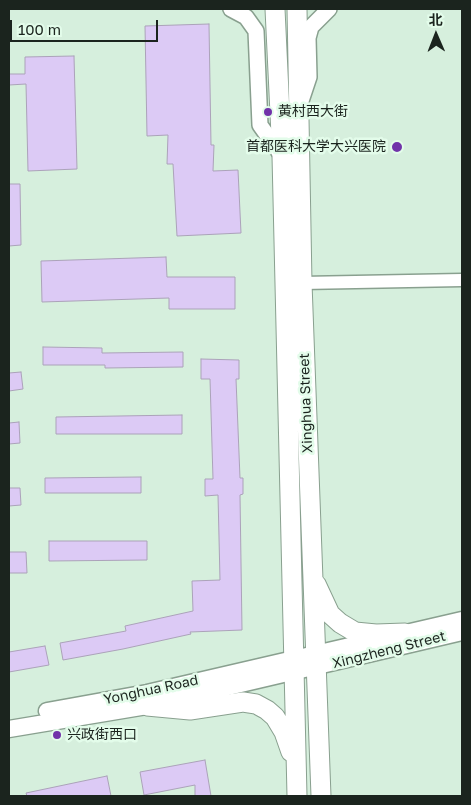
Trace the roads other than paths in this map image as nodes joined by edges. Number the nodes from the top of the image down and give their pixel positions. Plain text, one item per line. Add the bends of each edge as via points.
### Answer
1 (231, 9) edge
2 (275, 9) edge
3 (298, 9) edge
4 (329, 9) edge
5 (298, 109) junction
6 (282, 156) junction
7 (462, 280) edge
8 (302, 283) junction
9 (312, 575) junction
10 (462, 620) edge
11 (462, 632) edge
12 (405, 633) junction
13 (315, 661) junction
14 (293, 667) junction
15 (147, 706) junction
16 (9, 718) edge
17 (9, 729) edge
18 (297, 788) edge
19 (321, 796) edge

1 - 6 street via 246,17 256,32 260,126
2 - 6 main road, Xinghua Street
3 - 5 main road, Xinghua Street
4 - 5 street via 311,27 308,38 309,77
5 - 8 main road, Xinghua Street
6 - 14 main road, Xinghua Street
7 - 8 street
8 - 9 main road, Xinghua Street
9 - 12 main road via 330,614 340,623 356,632
9 - 13 main road, Xinghua Street
10 - 12 main road, Xingzheng Street
11 - 13 main road, Xingzheng Street
12 - 13 main road, Xingzheng Street
13 - 14 main road
13 - 19 main road, Xinghua Street
14 - 15 main road, Yonghua Road
14 - 16 main road, Yonghua Road
14 - 18 main road, Xinghua Street
15 - 17 main road, Yonghua Road
15 - 18 main road via 190,710 243,702 256,704 271,714 284,732 293,757

